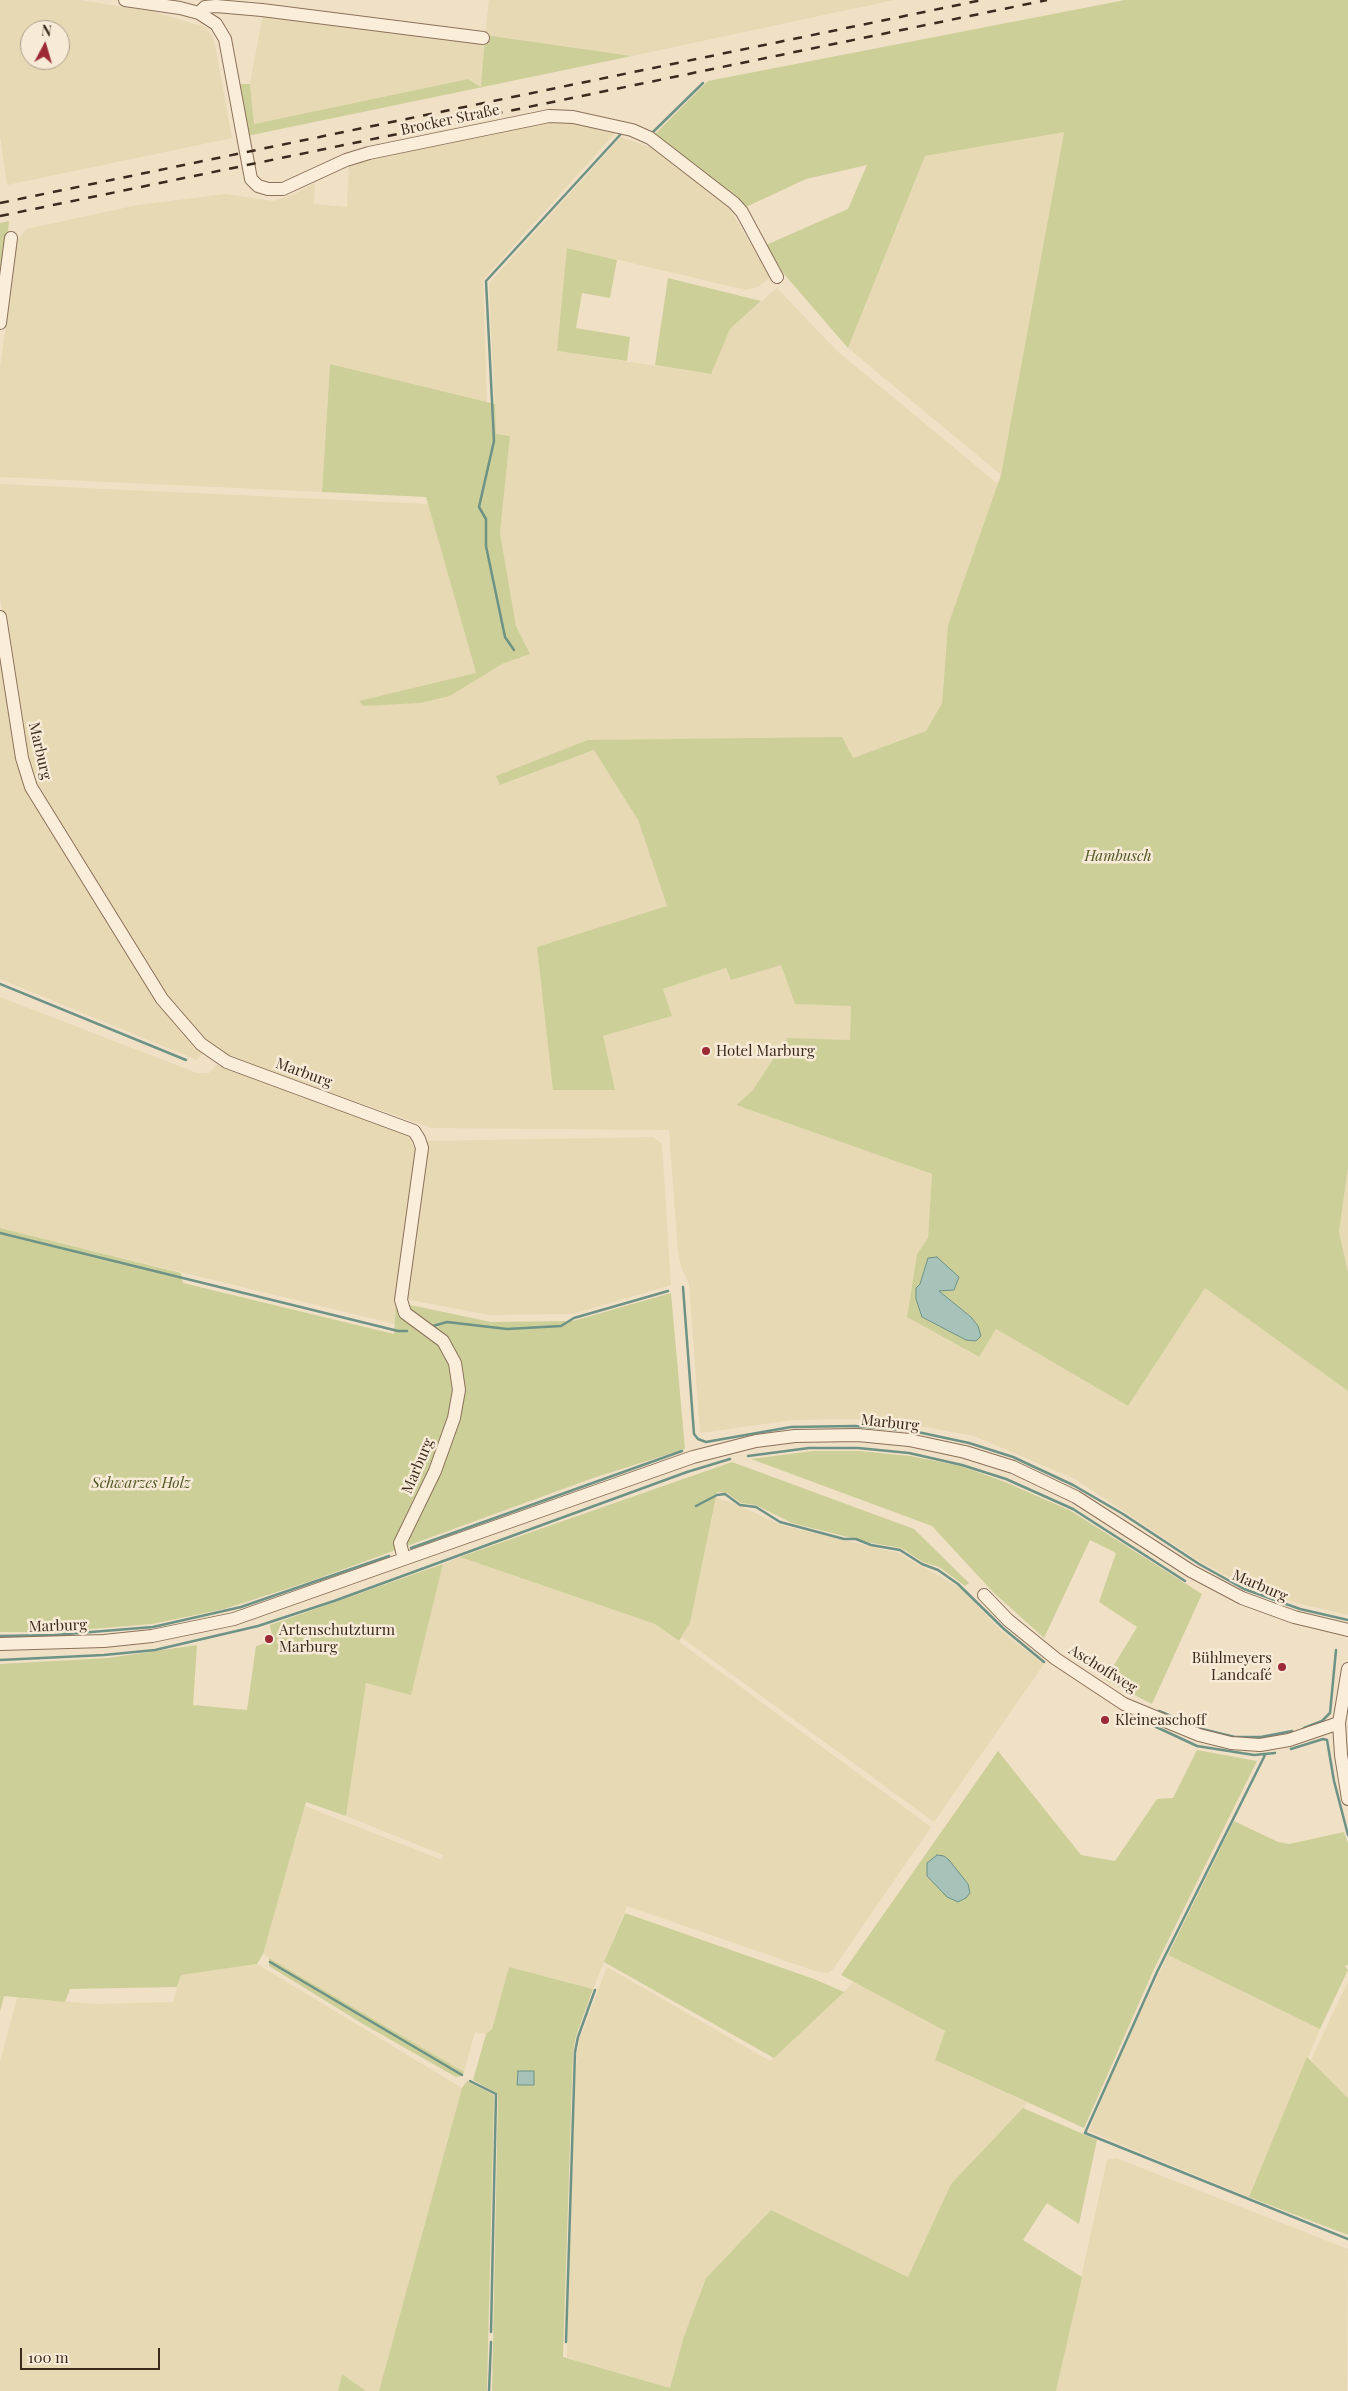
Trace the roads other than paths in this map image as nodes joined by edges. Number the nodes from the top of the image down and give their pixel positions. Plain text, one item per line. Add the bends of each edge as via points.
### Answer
1 (125, 0) edge
2 (199, 12) junction
3 (484, 38) dead end
4 (11, 238) dead end
5 (777, 277) dead end
6 (0, 323) edge
7 (0, 617) edge
8 (404, 1559) junction
9 (984, 1596) dead end
10 (1348, 1630) edge
11 (0, 1644) edge
12 (1348, 1669) edge
13 (1339, 1723) junction
14 (1348, 1799) edge

1 - 2 street, Brocker Straße
2 - 3 street, Brocker Straße via 205,7 216,6 262,10
2 - 5 street, Brocker Straße via 216,24 225,39 251,179 258,186 283,189 368,153 549,116 573,117 632,130 650,138 742,212
4 - 6 street
7 - 8 street, Marburg via 22,758 31,787 162,999 201,1044 227,1062 414,1131 419,1139 422,1148 401,1300 405,1313 442,1341 454,1363 459,1390 454,1418 435,1471 400,1543
8 - 10 street, Marburg via 726,1448 795,1436 858,1435 910,1440 1013,1467 1076,1497 1192,1571 1242,1598 1294,1617
8 - 11 street, Marburg via 234,1619 152,1636
9 - 13 street, Aschoffweg via 1056,1659 1124,1704 1199,1735 1231,1743 1260,1744 1289,1740
12 - 13 street
13 - 14 street

